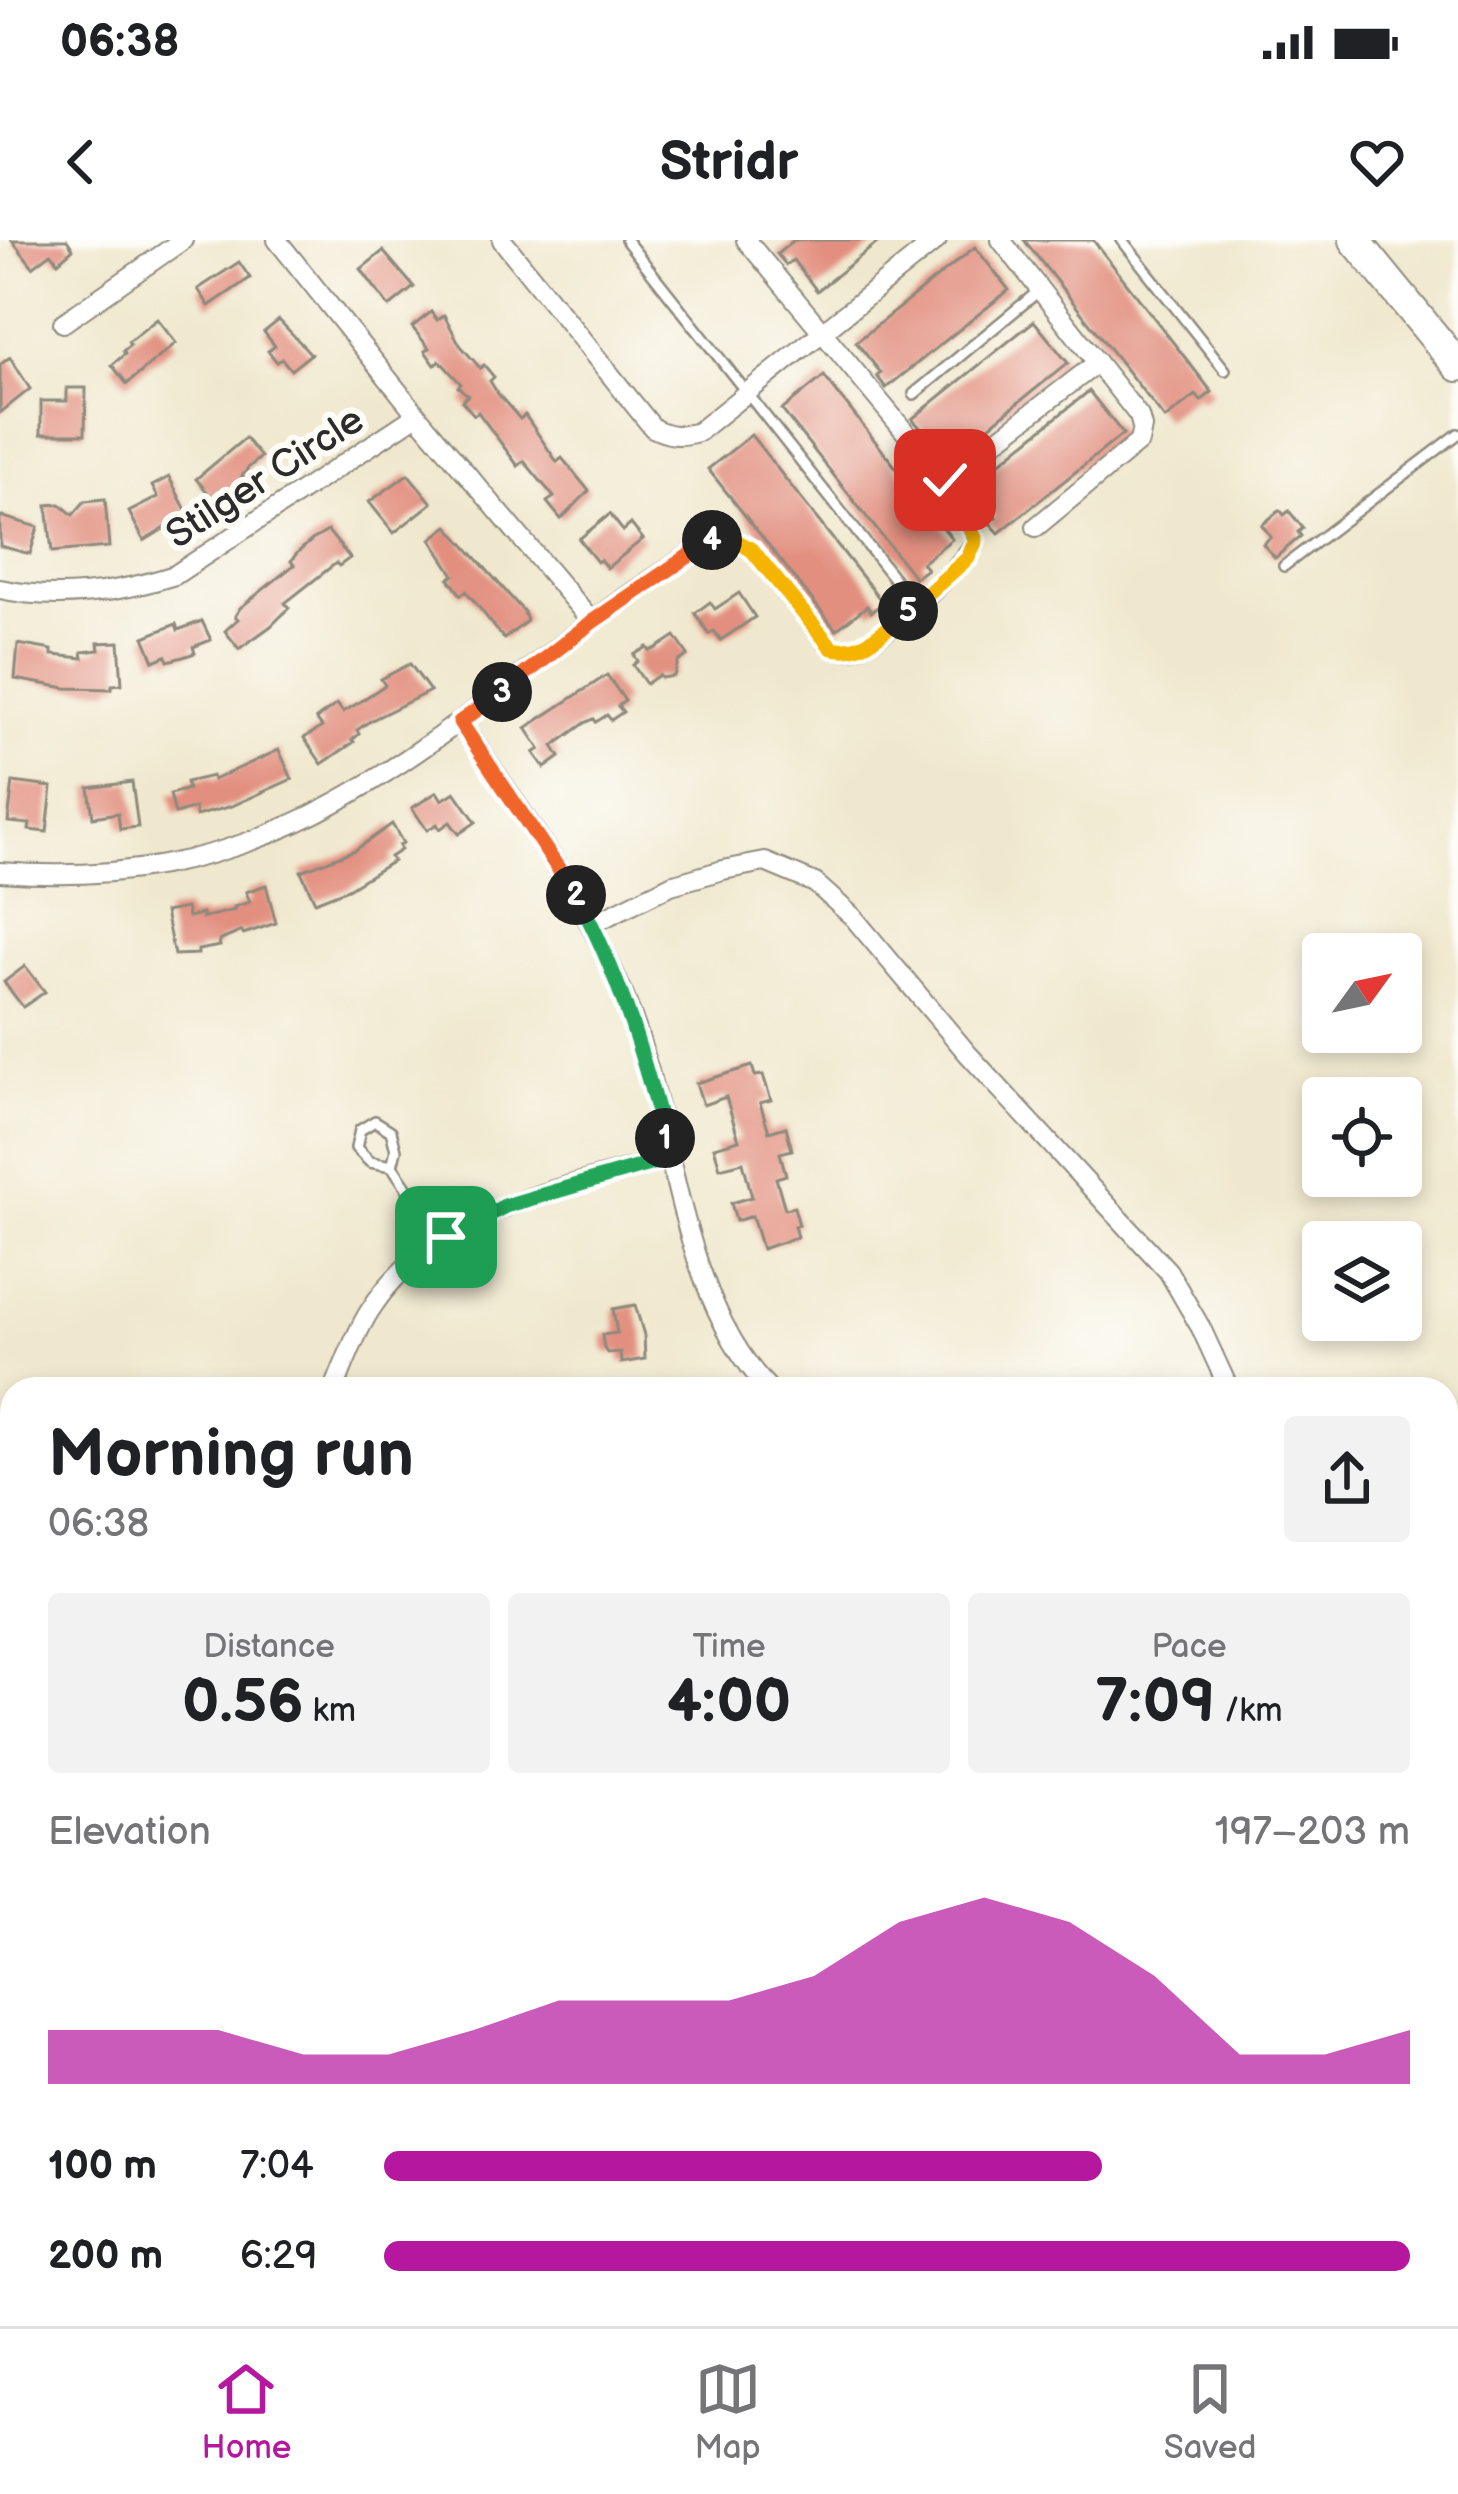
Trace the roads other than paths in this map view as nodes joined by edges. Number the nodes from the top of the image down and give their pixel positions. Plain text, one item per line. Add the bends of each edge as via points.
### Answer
1 (183, 240) edge
2 (277, 240) edge
3 (502, 240) edge
4 (626, 240) edge
5 (746, 240) edge
6 (937, 240) edge
7 (1001, 240) edge
8 (1122, 240) edge
9 (1355, 240) edge
10 (1040, 290) junction
11 (63, 323) dead end
12 (820, 334) junction
13 (1097, 363) junction
14 (1458, 366) edge
15 (1225, 370) dead end
16 (747, 393) junction
17 (914, 394) dead end
18 (417, 416) junction
19 (1458, 434) edge
20 (945, 480) junction
21 (1036, 527) dead end
22 (1284, 566) dead end
23 (895, 580) dead end
24 (0, 589) edge
25 (592, 622) junction
26 (460, 722) junction
27 (0, 872) edge
28 (592, 924) junction
29 (670, 1158) junction
30 (392, 1166) junction
31 (442, 1240) junction
32 (340, 1377) edge
33 (759, 1377) edge
34 (1223, 1377) edge

1 - 11 street
2 - 18 street
3 - 16 street via 653,428 668,436 698,432
4 - 16 lane
5 - 12 street
6 - 12 street
7 - 10 street
8 - 15 lane
9 - 14 main road
10 - 13 street
10 - 17 lane
12 - 16 street
12 - 20 street
13 - 20 street
13 - 21 street via 1139,416 1139,442
16 - 23 lane
18 - 24 street, Stilger Circle via 175,574 74,595
18 - 25 street
19 - 22 lane
20 - 25 street via 976,540 968,558 865,645 832,648 752,550 728,536
25 - 26 street
26 - 27 street via 340,802 239,847 110,874
26 - 28 street
28 - 29 street via 633,1018
28 - 34 street via 670,885 765,862 815,883 1168,1271
29 - 31 street via 505,1206
29 - 33 street via 716,1309
30 - 30 lane via 391,1131 375,1121 360,1130 356,1148 370,1162
30 - 31 lane
31 - 32 street via 371,1309

